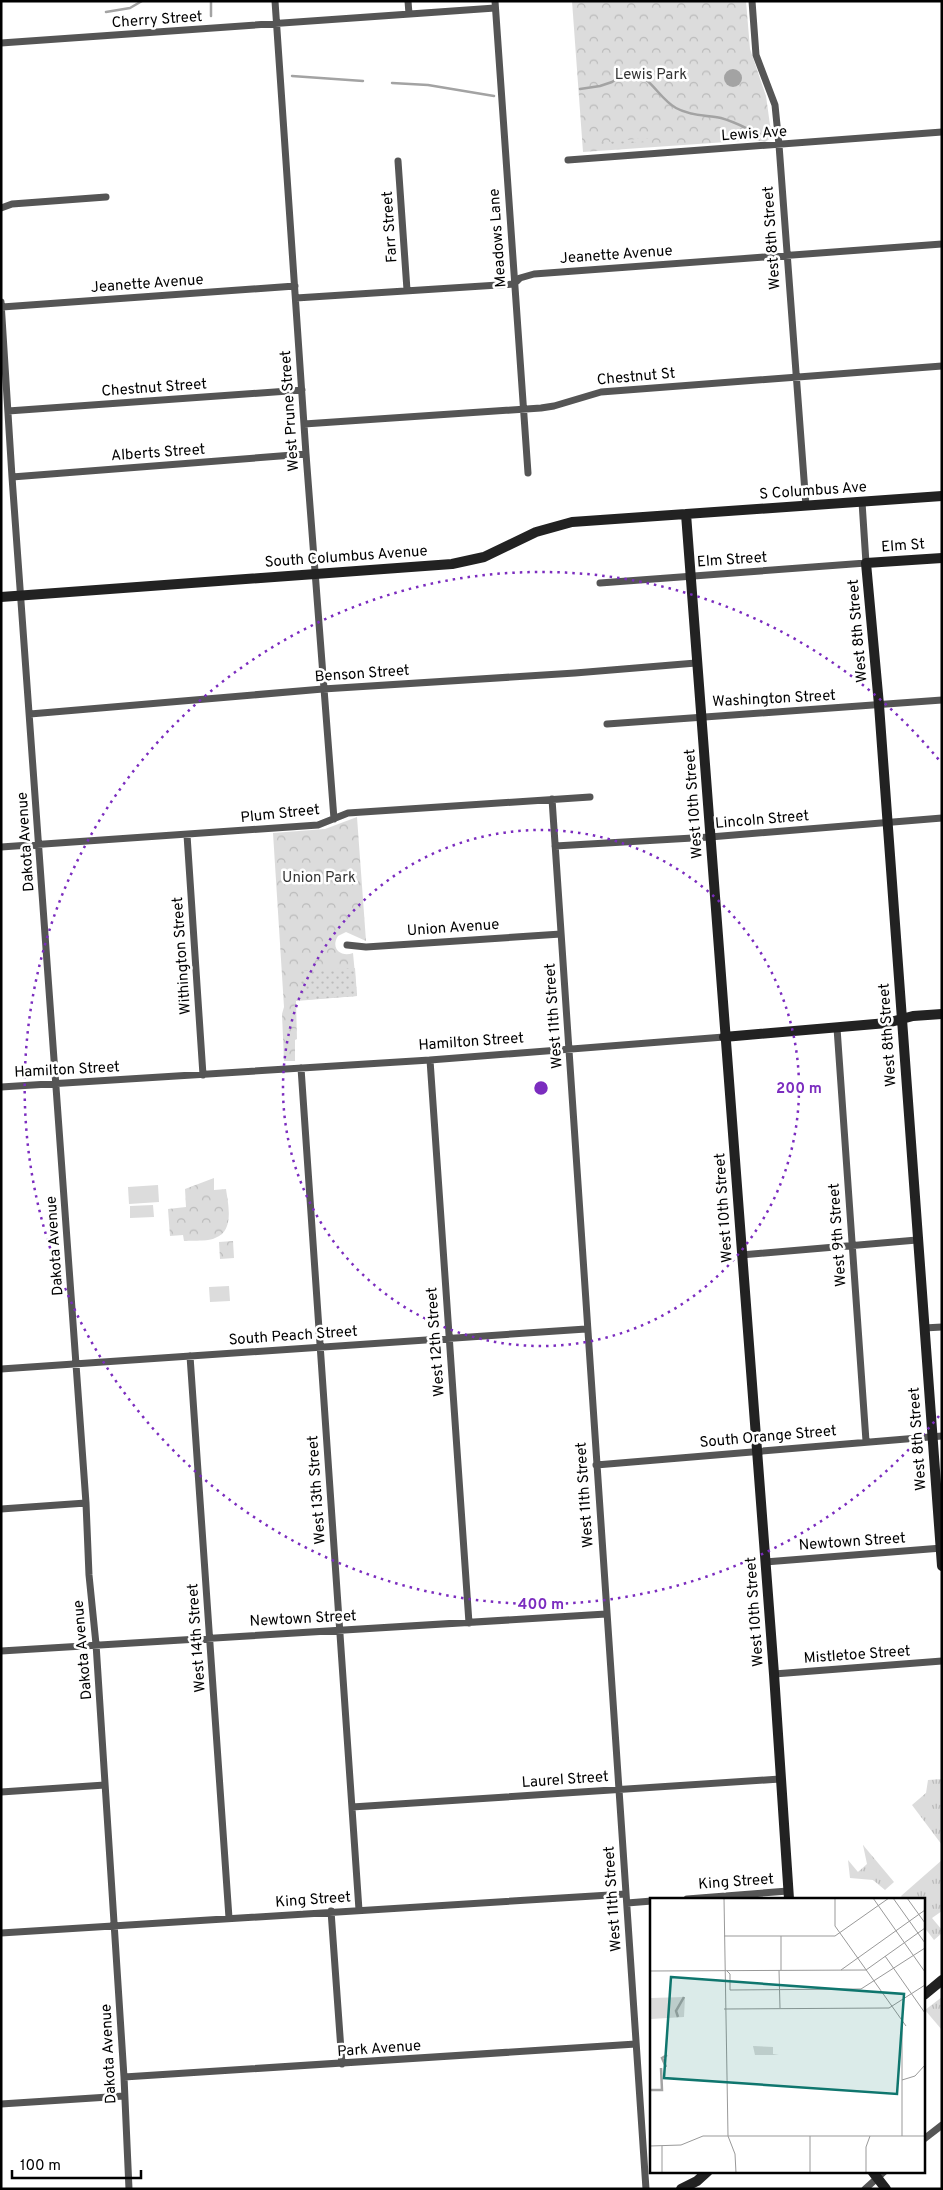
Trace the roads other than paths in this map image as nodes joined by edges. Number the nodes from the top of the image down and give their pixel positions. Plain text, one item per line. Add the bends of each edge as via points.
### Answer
1 (275, 1) edge
2 (408, 1) edge
3 (752, 1) edge
4 (495, 4) edge
5 (409, 14) junction
6 (277, 24) junction
7 (1, 44) edge
8 (942, 132) edge
9 (779, 145) junction
10 (568, 160) dead end
11 (398, 161) dead end
12 (106, 196) dead end
13 (1, 208) edge
14 (942, 244) edge
15 (787, 256) junction
16 (514, 284) junction
17 (295, 286) junction
18 (407, 290) junction
19 (296, 298) junction
20 (1, 302) edge
21 (2, 308) edge
22 (942, 366) edge
23 (796, 378) junction
24 (302, 390) junction
25 (524, 409) junction
26 (8, 411) junction
27 (304, 424) junction
28 (306, 454) junction
29 (528, 473) dead end
30 (12, 477) junction
31 (942, 496) edge
32 (862, 502) junction
33 (806, 506) junction
34 (686, 514) junction
35 (942, 558) edge
36 (866, 563) junction
37 (315, 574) junction
38 (690, 576) junction
39 (600, 582) dead end
40 (21, 596) junction
41 (1, 597) edge
42 (696, 663) junction
43 (323, 689) junction
44 (942, 700) edge
45 (878, 705) junction
46 (30, 714) junction
47 (701, 716) junction
48 (607, 724) dead end
49 (590, 797) dead end
50 (552, 799) junction
51 (942, 818) edge
52 (334, 819) junction
53 (887, 822) junction
54 (187, 834) junction
55 (710, 837) junction
56 (39, 844) junction
57 (555, 846) junction
58 (1, 847) edge
59 (561, 934) junction
60 (347, 944) dead end
61 (942, 1014) edge
62 (900, 1019) junction
63 (837, 1028) junction
64 (724, 1037) junction
65 (569, 1049) junction
66 (430, 1060) junction
67 (301, 1068) junction
68 (203, 1075) junction
69 (57, 1085) junction
70 (1, 1087) edge
71 (917, 1240) junction
72 (851, 1244) junction
73 (741, 1255) junction
74 (942, 1327) edge
75 (924, 1328) junction
76 (586, 1329) junction
77 (449, 1337) junction
78 (320, 1346) junction
79 (190, 1356) junction
80 (76, 1364) junction
81 (1, 1369) edge
82 (937, 1436) edge
83 (866, 1441) junction
84 (756, 1452) junction
85 (596, 1465) junction
86 (86, 1503) junction
87 (1, 1509) edge
88 (941, 1548) edge
89 (765, 1562) junction
90 (942, 1566) edge
91 (606, 1614) junction
92 (468, 1623) junction
93 (340, 1630) junction
94 (210, 1637) junction
95 (96, 1644) junction
96 (1, 1651) edge
97 (942, 1661) edge
98 (774, 1674) junction
99 (780, 1779) junction
100 (105, 1785) junction
101 (619, 1789) junction
102 (1, 1792) edge
103 (352, 1807) junction
104 (626, 1894) junction
105 (788, 1895) edge
106 (712, 1898) edge
107 (650, 1901) edge
108 (627, 1903) junction
109 (359, 1910) junction
110 (332, 1912) junction
111 (229, 1918) junction
112 (114, 1926) junction
113 (1, 1933) edge
114 (942, 1980) edge
115 (926, 1992) edge
116 (636, 2044) junction
117 (342, 2064) junction
118 (124, 2077) junction
119 (124, 2096) junction
120 (1, 2104) edge
121 (942, 2124) edge
122 (926, 2137) edge
123 (707, 2172) edge
124 (878, 2174) edge
125 (700, 2185) edge
126 (129, 2189) edge
127 (646, 2189) edge
128 (681, 2189) edge
129 (689, 2189) edge
130 (865, 2189) edge
131 (886, 2189) edge

1 - 6 street, West Prune Street
2 - 5 street
3 - 9 street, West 8th Street via 756,54 774,105
4 - 5 street, Cherry Street
4 - 16 street, Meadows Lane
5 - 6 street, Cherry Street
6 - 7 street, Cherry Street
6 - 17 street, West Prune Street
8 - 9 street, Lewis Ave
9 - 10 street, Lewis Ave
9 - 15 street, West 8th Street
11 - 18 street, Farr Street
12 - 13 street via 12,204
14 - 15 street, Jeanette Avenue
15 - 16 street, Jeanette Avenue via 534,274 520,278
15 - 23 street, West 8th Street
16 - 18 street, Jeanette Avenue
16 - 25 street, Meadows Lane
17 - 19 street, West Prune Street
17 - 21 street, Jeanette Avenue
18 - 19 street, Jeanette Avenue
19 - 24 street, West Prune Street
20 - 21 street, Dakota Avenue
21 - 26 street, Dakota Avenue
22 - 23 street, Chestnut St
23 - 25 street, Chestnut St via 601,392 554,406
23 - 33 street, West 8th Street
24 - 26 street, Chestnut Street
24 - 27 street, West Prune Street
25 - 27 street, Chestnut St
25 - 29 street, Meadows Lane
26 - 30 street, Dakota Avenue
27 - 28 street, West Prune Street
28 - 30 street, Alberts Street
28 - 37 street, West Prune Street
30 - 40 street, Dakota Avenue
31 - 32 main road, S Columbus Ave
32 - 33 main road, S Columbus Ave
32 - 36 street, West 8th Street
33 - 34 main road, S Columbus Ave
34 - 37 main road, South Columbus Avenue via 572,522 550,527 484,557 462,562
34 - 38 main road, West 10th Street
35 - 36 main road, Elm St
36 - 38 street, Elm Street
36 - 45 main road, West 8th Street
37 - 40 main road, South Columbus Avenue
37 - 43 street, West Prune Street
38 - 39 street, Elm Street
38 - 42 main road, West 10th Street
40 - 41 main road, South Columbus Avenue
40 - 46 street, Dakota Avenue
42 - 43 street, Benson Street
42 - 47 main road, West 10th Street
43 - 46 street, Benson Street
43 - 52 street, West Prune Street
44 - 45 street, Washington Street
45 - 47 street, Washington Street
45 - 53 main road, West 8th Street
46 - 56 street, Dakota Avenue
47 - 48 street, Washington Street
47 - 55 main road, West 10th Street
49 - 50 street, Plum Street
50 - 52 street, Plum Street via 348,813
50 - 57 street, West 11th Street
51 - 53 street, Lincoln Street
52 - 54 street, Plum Street via 318,825
53 - 55 street, Lincoln Street
53 - 62 main road, West 8th Street
54 - 56 street, Plum Street
54 - 68 street, Withington Street
55 - 57 street, Lincoln Street
55 - 64 main road, West 10th Street
56 - 58 street, Plum Street
56 - 69 street, Dakota Avenue
57 - 59 street, West 11th Street
59 - 60 street, Union Avenue via 366,946
59 - 65 street, West 11th Street
61 - 62 main road, Hamilton Street
62 - 63 main road, Hamilton Street via 887,1024
62 - 71 main road, West 8th Street
63 - 64 main road, Hamilton Street
63 - 72 street, West 9th Street
64 - 65 street, Hamilton Street
64 - 73 main road, West 10th Street
65 - 66 street, Hamilton Street
65 - 76 street, West 11th Street
66 - 67 street, Hamilton Street
66 - 77 street, West 12th Street
67 - 68 street, Hamilton Street
67 - 78 street, West 13th Street
68 - 69 street, Hamilton Street
69 - 70 street, Hamilton Street
69 - 80 street, Dakota Avenue
71 - 72 street
71 - 75 main road, West 8th Street
72 - 73 street
72 - 83 street, West 9th Street
73 - 84 main road, West 10th Street
74 - 75 street
75 - 82 main road, West 8th Street
76 - 77 street, South Peach Street
76 - 85 street, West 11th Street
77 - 78 street, South Peach Street
77 - 92 street, West 12th Street
78 - 79 street, South Peach Street
78 - 93 street, West 13th Street
79 - 80 street, South Peach Street
79 - 94 street, West 14th Street
80 - 81 street, South Peach Street
80 - 86 street, Dakota Avenue
82 - 83 street, South Orange Street
82 - 88 main road, West 8th Street
83 - 84 street, South Orange Street
84 - 85 street, South Orange Street
84 - 89 main road, West 10th Street
85 - 91 street, West 11th Street
86 - 87 street
86 - 95 street, Dakota Avenue
88 - 89 street, Newtown Street
88 - 90 main road, West 8th Street
89 - 98 main road, West 10th Street
91 - 92 street, Newtown Street
91 - 101 street, West 11th Street
92 - 93 street, Newtown Street
93 - 94 street, Newtown Street
93 - 103 street, West 13th Street
94 - 95 street, Newtown Street
94 - 111 street, West 14th Street
95 - 96 street, Newtown Street
95 - 100 street, Dakota Avenue
97 - 98 street, Mistletoe Street
98 - 99 main road, West 10th Street
99 - 101 street, Laurel Street
99 - 105 main road, West 10th Street
100 - 102 street
100 - 112 street, Dakota Avenue
101 - 103 street, Laurel Street
101 - 104 street, West 11th Street
103 - 109 street, West 13th Street
104 - 108 street, West 11th Street
104 - 109 street, King Street
105 - 106 street, King Street
107 - 108 street
108 - 116 street, West 11th Street
109 - 110 street, King Street
110 - 111 street, King Street
110 - 117 street
111 - 112 street, King Street
112 - 113 street, King Street
112 - 118 street, Dakota Avenue
114 - 115 main road
116 - 117 street, Park Avenue
116 - 127 street, West 11th Street
117 - 118 street, Park Avenue
118 - 119 street, Dakota Avenue
119 - 120 street
119 - 126 street, Dakota Avenue
121 - 122 street
123 - 125 main road
124 - 130 street
124 - 131 main road
125 - 128 main road
125 - 129 main road

